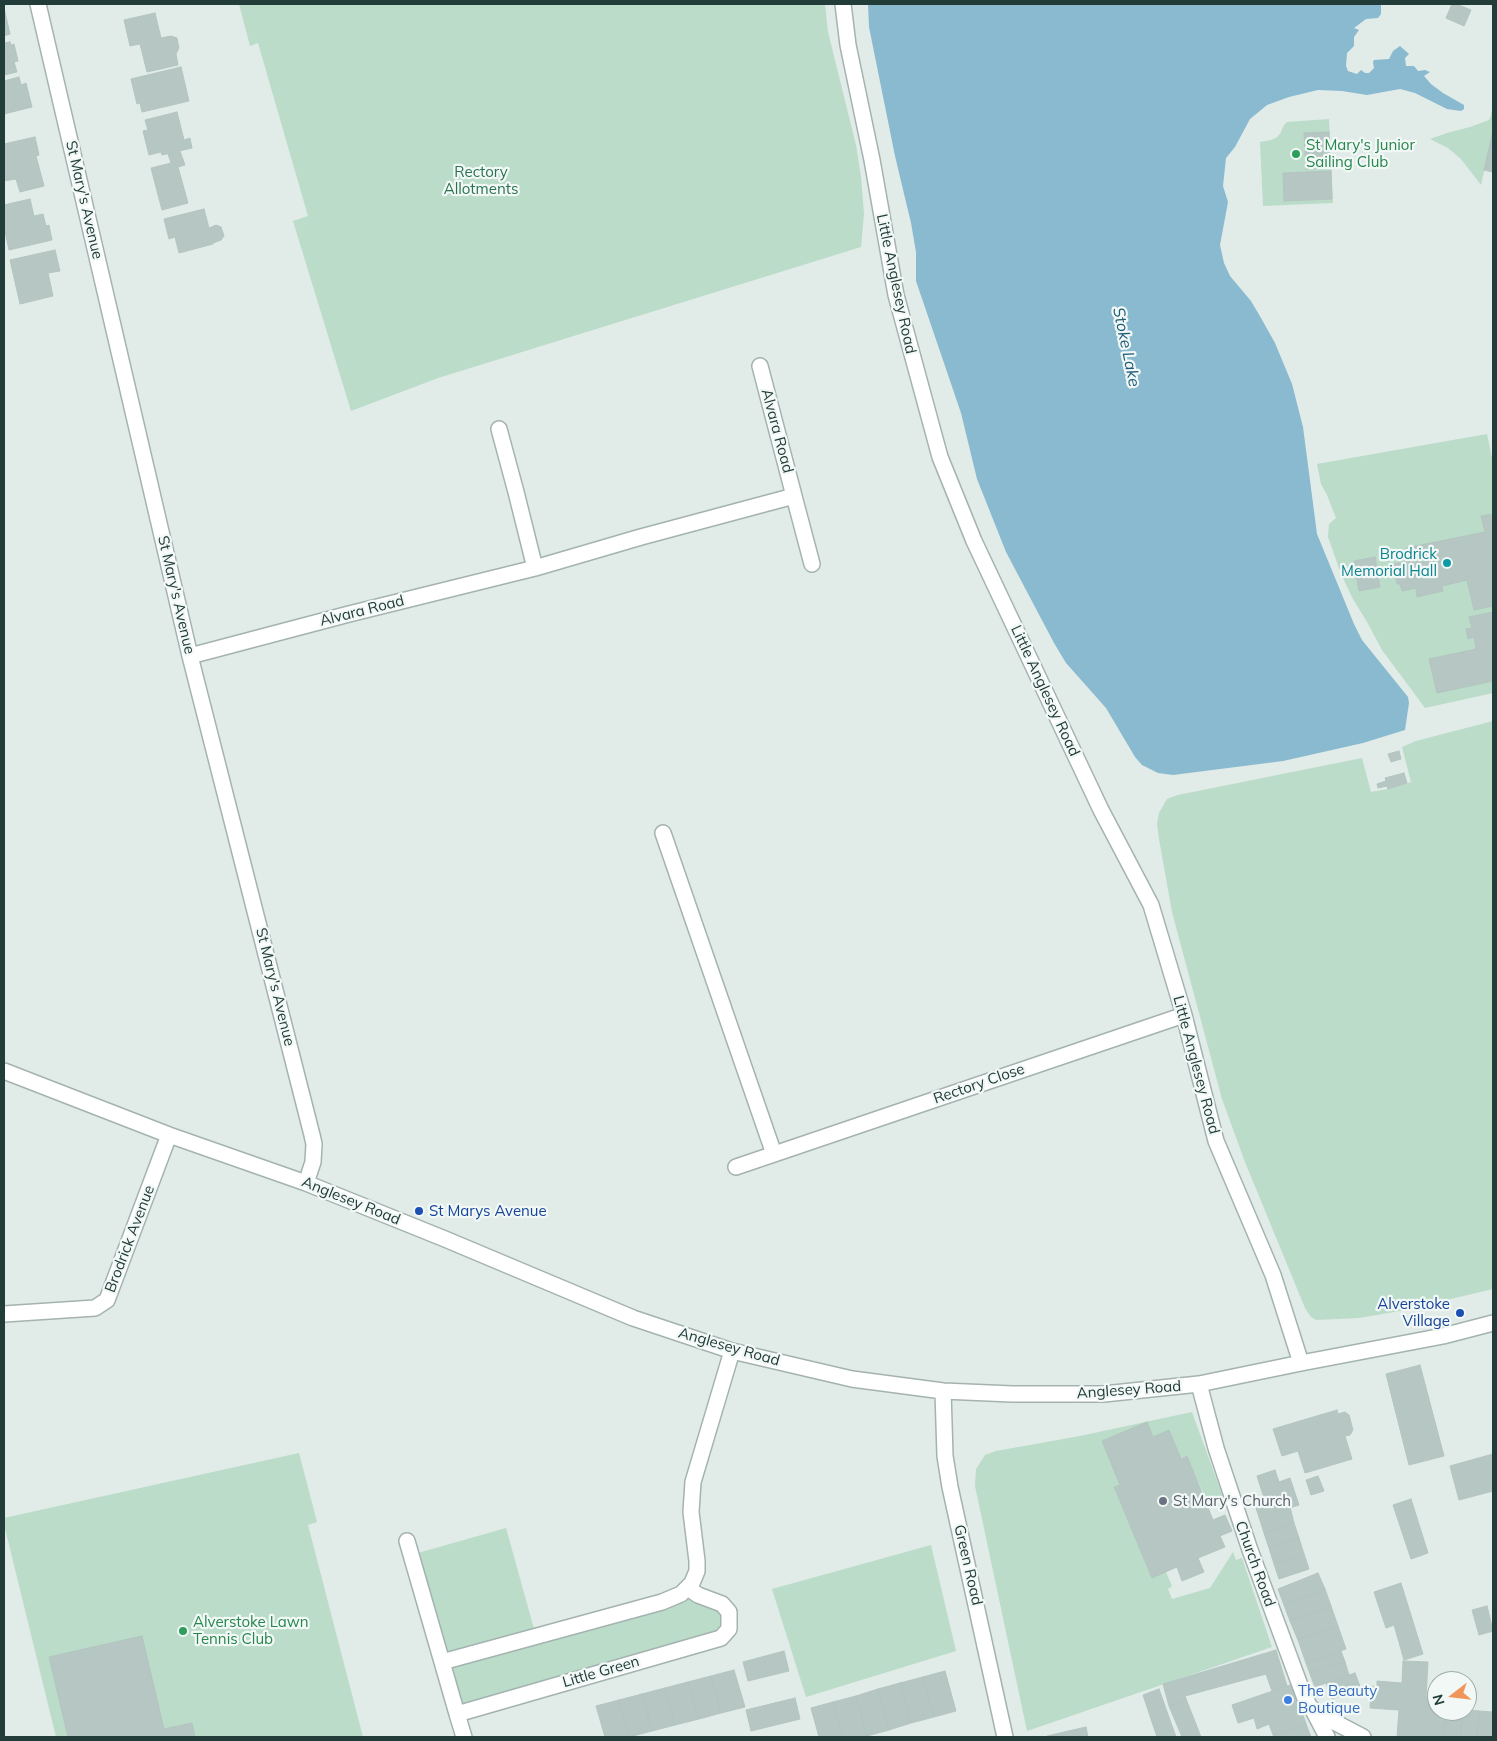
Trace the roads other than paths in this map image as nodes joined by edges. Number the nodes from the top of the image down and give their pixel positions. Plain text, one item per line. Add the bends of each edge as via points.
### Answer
1 (38, 4) edge
2 (843, 4) edge
3 (760, 366) dead end
4 (498, 430) dead end
5 (794, 496) junction
6 (812, 564) dead end
7 (535, 568) junction
8 (190, 656) junction
9 (663, 833) dead end
10 (1184, 1015) junction
11 (4, 1071) edge
12 (169, 1135) junction
13 (774, 1154) junction
14 (736, 1167) dead end
15 (306, 1183) junction
16 (4, 1314) edge
17 (1493, 1323) edge
18 (732, 1351) junction
19 (1301, 1363) junction
20 (1199, 1384) junction
21 (943, 1391) junction
22 (407, 1540) dead end
23 (688, 1588) junction
24 (442, 1662) junction
25 (1314, 1710) junction
26 (457, 1714) junction
27 (464, 1737) edge
28 (1005, 1737) edge
29 (1327, 1737) edge
30 (1363, 1737) edge

1 - 8 street, St Mary's Avenue
2 - 10 street, Little Anglesey Road via 896,295 940,457 974,540 1092,792 1151,905
3 - 5 street, Alvara Road
4 - 7 street
5 - 6 street, Alvara Road
5 - 7 street, Alvara Road
7 - 8 street, Alvara Road
8 - 15 street, St Mary's Avenue via 314,1144 313,1162
9 - 13 street
10 - 13 street, Rectory Close
10 - 19 street, Little Anglesey Road via 1216,1141 1273,1275
11 - 12 street, Anglesey Road
12 - 15 street, Anglesey Road
12 - 16 street, Brodrick Avenue via 107,1300 95,1308
13 - 14 street, Rectory Close
15 - 18 street, Anglesey Road via 633,1318
17 - 19 street, Anglesey Road via 1443,1336
18 - 21 street, Anglesey Road via 852,1380
18 - 23 street via 693,1482 692,1512 698,1561 695,1577
19 - 20 street, Anglesey Road
20 - 21 street, Anglesey Road via 1104,1394
20 - 25 street, Church Road via 1216,1448 1250,1550 1304,1696
21 - 28 street, Green Road via 950,1487
22 - 24 street
23 - 24 street via 656,1604
23 - 26 street, Little Green via 722,1604 729,1612 729,1629 721,1638
24 - 26 street
25 - 29 street, Church Road
25 - 30 street
26 - 27 street

